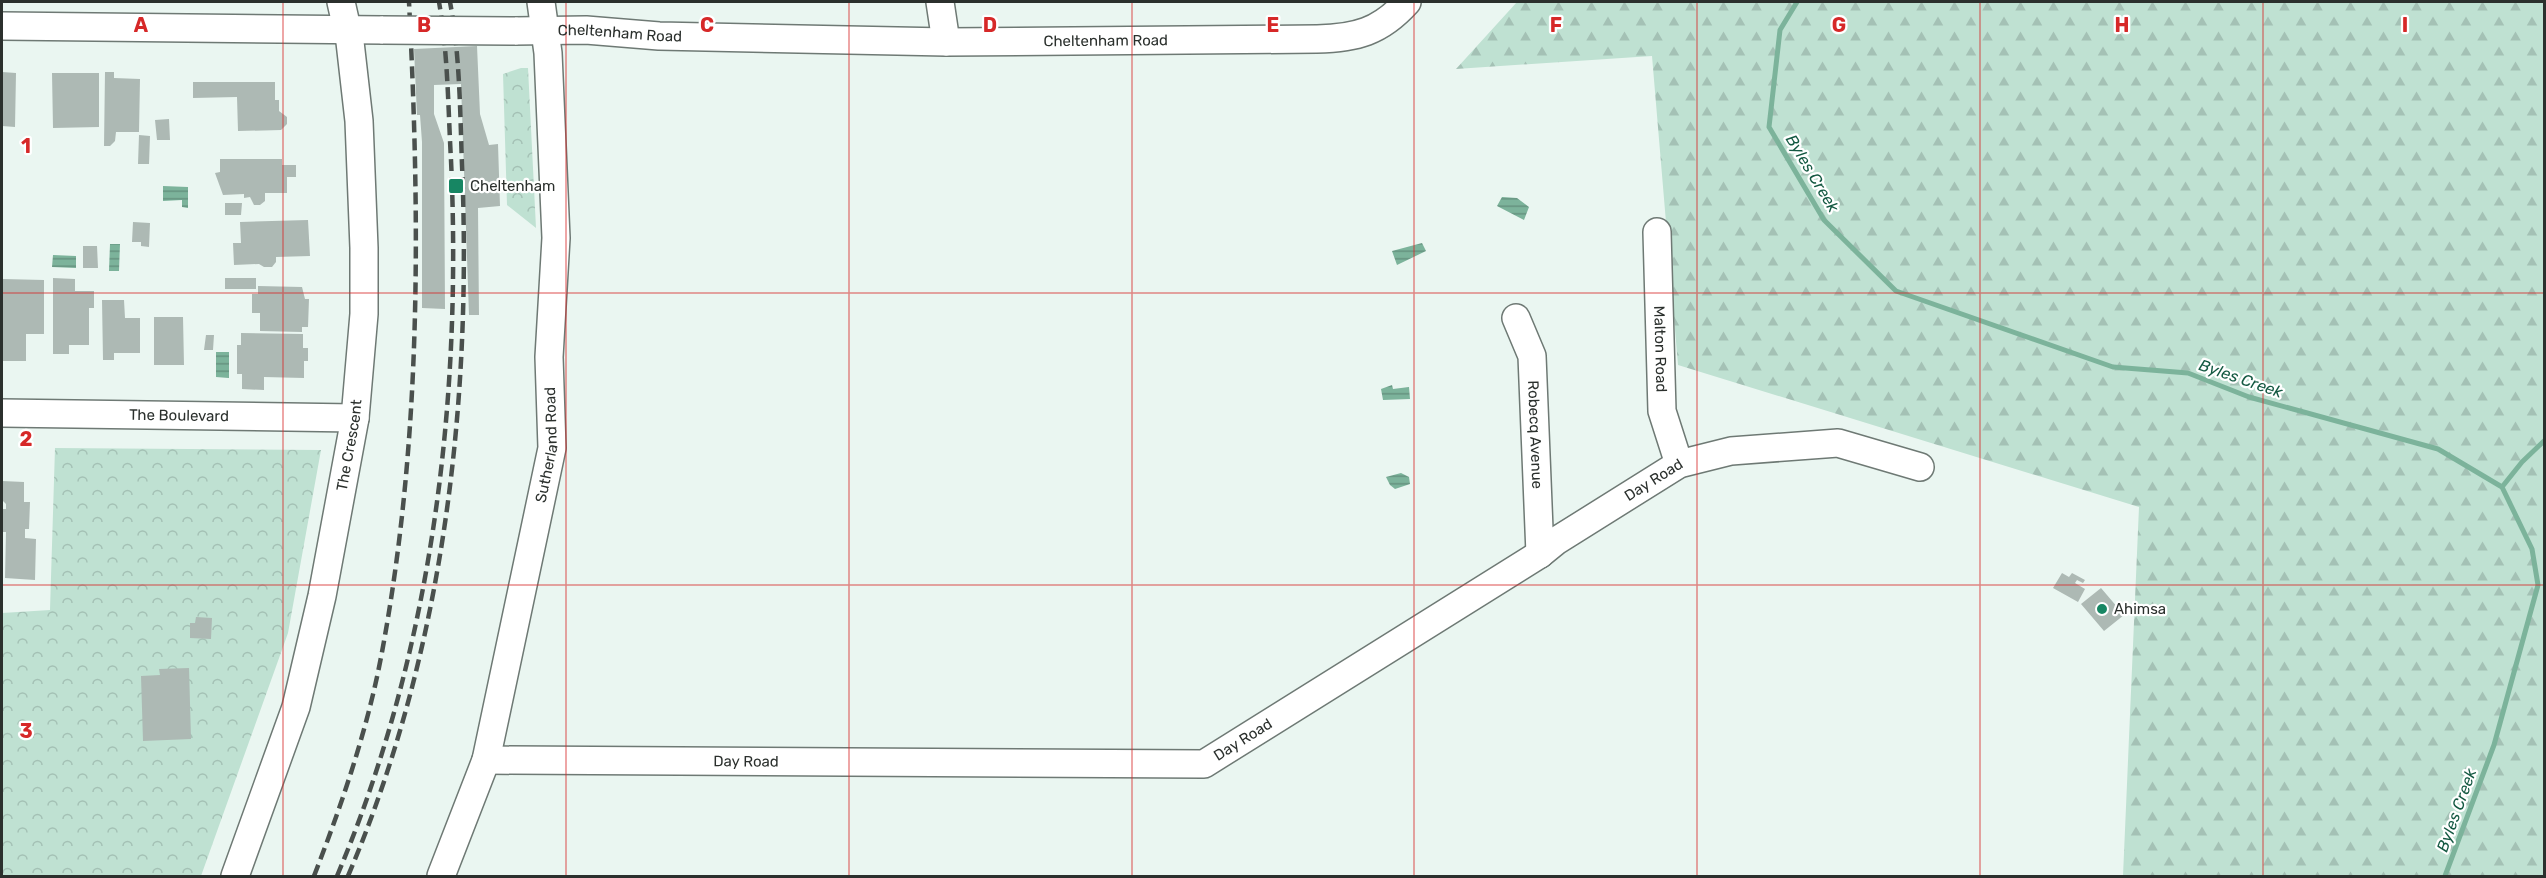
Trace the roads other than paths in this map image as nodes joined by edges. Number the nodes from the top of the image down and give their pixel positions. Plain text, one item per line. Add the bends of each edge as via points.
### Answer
1 (341, 2) edge
2 (541, 2) edge
3 (940, 2) edge
4 (1407, 2) edge
5 (2, 26) edge
6 (347, 28) junction
7 (546, 31) junction
8 (946, 42) junction
9 (1657, 232) dead end
10 (1516, 318) dead end
11 (2, 413) edge
12 (355, 418) junction
13 (1678, 464) junction
14 (1920, 467) dead end
15 (1540, 554) junction
16 (486, 760) junction
17 (235, 876) edge
18 (441, 876) edge

1 - 6 street, The Crescent
2 - 7 street, Sutherland Road
3 - 8 street
4 - 8 street, Cheltenham Road via 1376,28 1338,39
5 - 6 street, Cheltenham Road
6 - 7 street, Cheltenham Road, bridge
6 - 12 street, The Crescent via 359,121 364,248 364,314
7 - 8 street, Cheltenham Road
7 - 16 street, Sutherland Road via 556,238 549,357 552,448
9 - 13 street, Malton Road via 1662,411
10 - 15 street, Robecq Avenue via 1532,356
11 - 12 street, The Boulevard
12 - 17 street, The Crescent via 322,596 296,707
13 - 14 street, Day Road via 1731,451 1838,443
13 - 15 street, Day Road
15 - 16 street, Day Road via 1204,764
16 - 18 street, Sutherland Road

